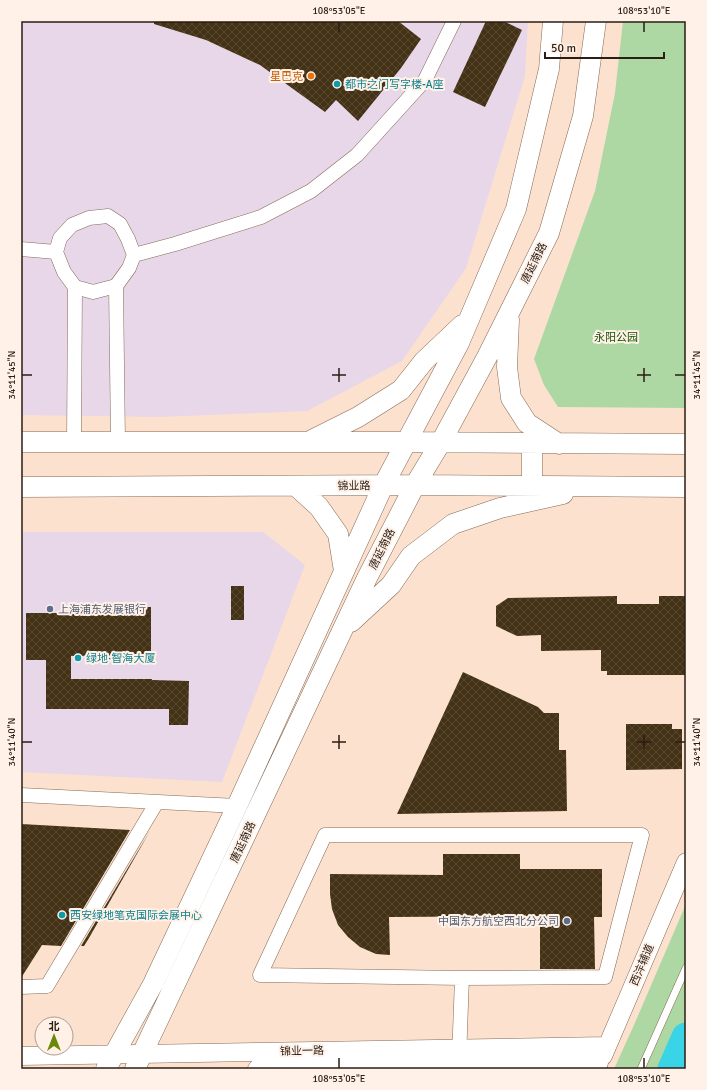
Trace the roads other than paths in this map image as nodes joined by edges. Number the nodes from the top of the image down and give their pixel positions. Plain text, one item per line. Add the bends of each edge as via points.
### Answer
1 (454, 21) edge
2 (553, 21) edge
3 (596, 21) edge
4 (21, 249) edge
5 (56, 252) junction
6 (134, 255) junction
7 (116, 286) junction
8 (75, 287) junction
9 (509, 313) junction
10 (470, 318) junction
11 (21, 442) edge
12 (74, 442) junction
13 (118, 442) junction
14 (308, 442) junction
15 (406, 442) junction
16 (441, 442) junction
17 (532, 444) junction
18 (558, 444) junction
19 (686, 444) edge
20 (415, 485) junction
21 (296, 486) junction
22 (383, 486) junction
23 (532, 486) junction
24 (600, 486) junction
25 (21, 487) edge
26 (686, 487) edge
27 (344, 571) junction
28 (343, 629) junction
29 (21, 795) edge
30 (157, 802) junction
31 (237, 806) junction
32 (686, 862) edge
33 (686, 968) edge
34 (462, 978) junction
35 (21, 987) edge
36 (607, 1046) junction
37 (21, 1056) edge
38 (459, 1061) edge
39 (110, 1062) edge
40 (139, 1062) edge
41 (598, 1066) edge
42 (257, 1069) edge
43 (642, 1069) edge

1 - 6 street via 425,80 357,155 311,191 261,217
2 - 10 main road, 唐延南路 via 549,69 516,209
3 - 9 main road, 唐延南路 via 583,116 549,233
4 - 5 street
5 - 6 street via 60,238 72,225 89,218 108,216 120,224
5 - 8 street via 64,272
6 - 7 street via 129,268
7 - 8 street via 93,292
7 - 13 street
8 - 12 street
9 - 16 main road, 唐延南路
9 - 18 main road via 507,366 511,398 527,423
10 - 14 main road via 424,361 401,390 358,417
10 - 15 main road, 唐延南路
11 - 12 main road
12 - 13 main road
13 - 14 main road
14 - 15 main road
15 - 16 main road
15 - 22 main road, 唐延南路
16 - 17 main road
16 - 20 main road, 唐延南路
17 - 18 main road
17 - 23 main road
18 - 19 main road
20 - 22 main road, 锦业路
20 - 23 main road, 锦业路
20 - 28 main road, 唐延南路
21 - 22 main road, 锦业路
21 - 25 main road, 锦业路
21 - 27 main road via 320,507 338,534
22 - 27 main road, 唐延南路
23 - 24 main road, 锦业路
24 - 26 main road, 锦业路
24 - 28 main road via 500,508 453,524 410,556 391,585
27 - 31 main road, 唐延南路
28 - 40 main road, 唐延南路
29 - 30 street
30 - 31 street
30 - 35 street via 47,986
31 - 39 main road, 唐延南路 via 153,984
32 - 36 street, 西沣辅道
33 - 43 lane
34 - 34 street via 605,977 642,835 325,835 260,975
34 - 38 street
36 - 38 street, 锦业一路
36 - 41 street, 西沣辅道
37 - 39 street, 锦业一路
38 - 40 street, 锦业一路
38 - 41 street, 锦业一路
38 - 42 street, 锦业一路
39 - 40 street, 锦业一路

